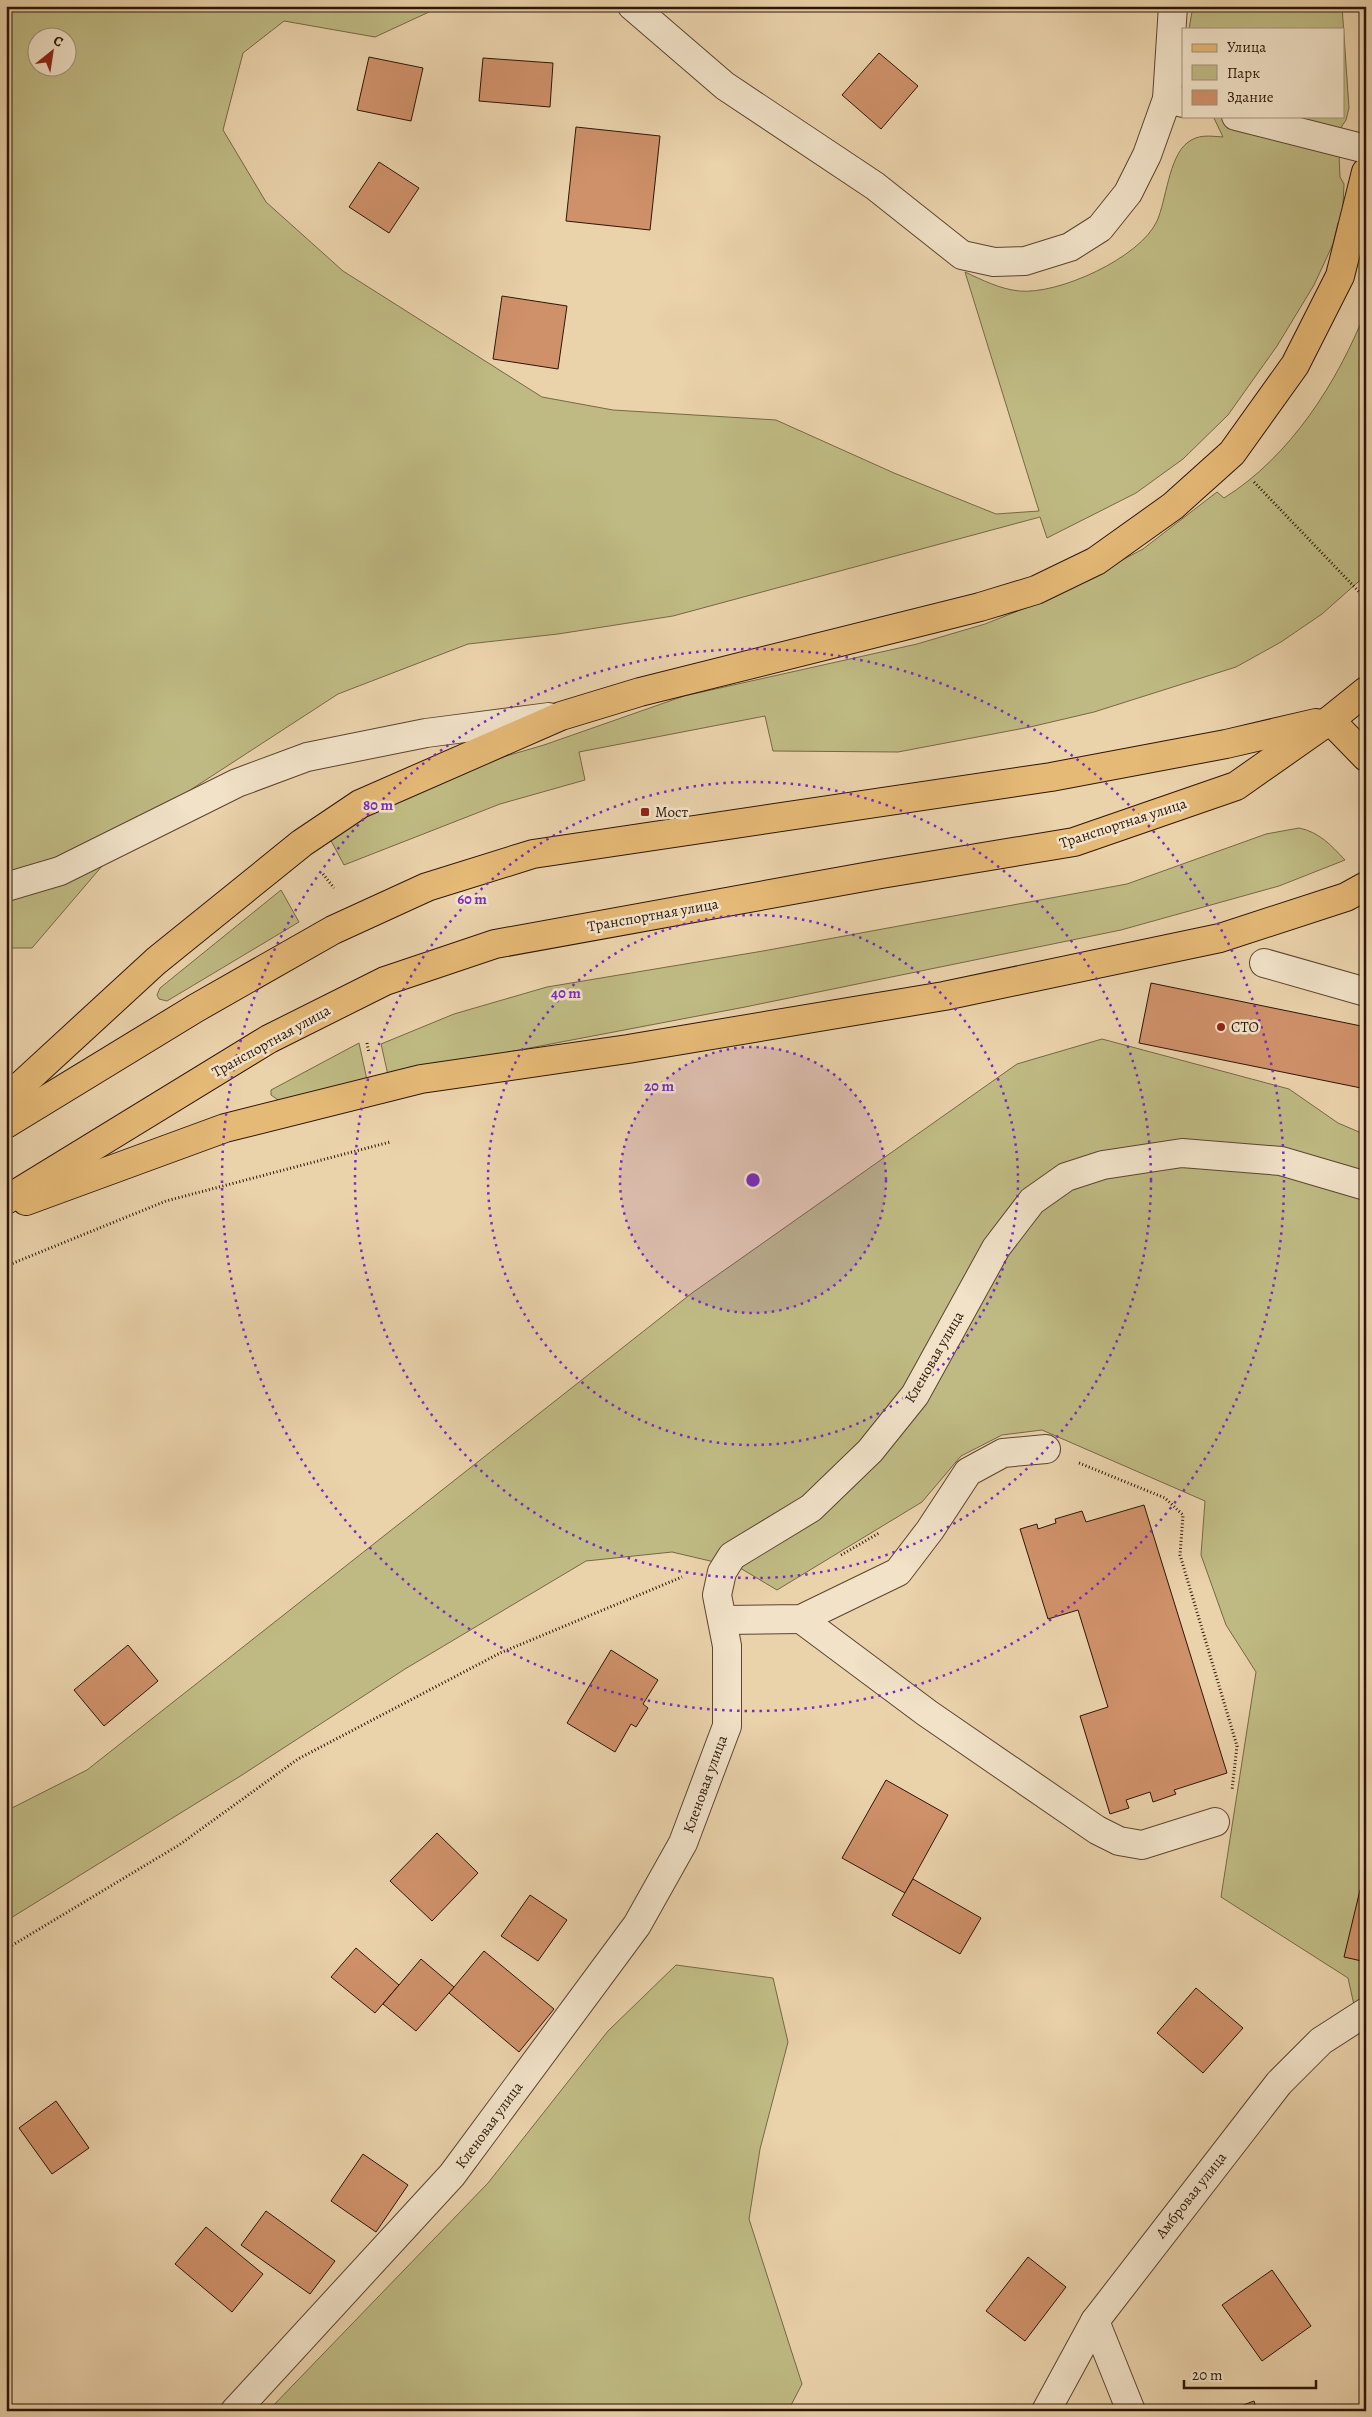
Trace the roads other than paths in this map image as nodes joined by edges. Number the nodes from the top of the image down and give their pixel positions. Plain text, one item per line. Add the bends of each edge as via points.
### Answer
1 (632, 6) edge
2 (1173, 6) edge
3 (1175, 101) edge
4 (1244, 118) edge
5 (1366, 149) edge
6 (1366, 172) edge
7 (1366, 690) edge
8 (561, 716) junction
9 (1330, 720) junction
10 (1366, 757) edge
11 (1366, 886) edge
12 (6, 887) edge
13 (1264, 963) dead end
14 (1366, 992) edge
15 (6, 1099) edge
16 (6, 1124) edge
17 (1366, 1186) edge
18 (6, 1200) edge
19 (6, 1209) edge
20 (1046, 1449) road end
21 (801, 1619) junction
22 (723, 1620) junction
23 (1216, 1822) road end
24 (1366, 2012) edge
25 (1095, 2321) junction
26 (235, 2411) edge
27 (1046, 2411) edge
28 (1131, 2411) edge

1 - 3 street via 725,86 875,186 962,255 994,262 1025,261 1070,247 1100,228 1128,193
2 - 3 street
4 - 5 street
6 - 8 main road via 1340,276 1295,365 1232,453 1173,506 1096,561 1036,590 980,608 640,692
7 - 9 main road, Транспортная улица
8 - 12 street via 426,734 307,757 237,783 60,871
8 - 15 main road via 360,804 302,843 156,961
9 - 10 main road
9 - 16 main road, Транспортная улица via 1226,744 1051,777 533,854 427,887 332,930 196,1008
9 - 18 main road, Транспортная улица via 1236,786 1074,842 495,944 384,981 270,1039
11 - 19 main road via 1346,897 1220,938 944,996 628,1049 422,1079 225,1128
13 - 14 street
17 - 22 street, Кленовая улица via 1281,1161 1182,1153 1103,1165 1066,1177 1032,1201 996,1248 915,1396 870,1451 812,1508 732,1556 722,1572 717,1595
20 - 21 street via 1003,1453 968,1472 898,1572
21 - 22 street
21 - 23 street via 927,1713 1096,1830 1119,1841 1142,1845
22 - 26 street, Кленовая улица via 727,1646 727,1726 683,1843 637,1925 452,2175
24 - 25 street, Амбровая улица via 1322,2041 1279,2083
25 - 27 street, Амбровая улица
25 - 28 street

